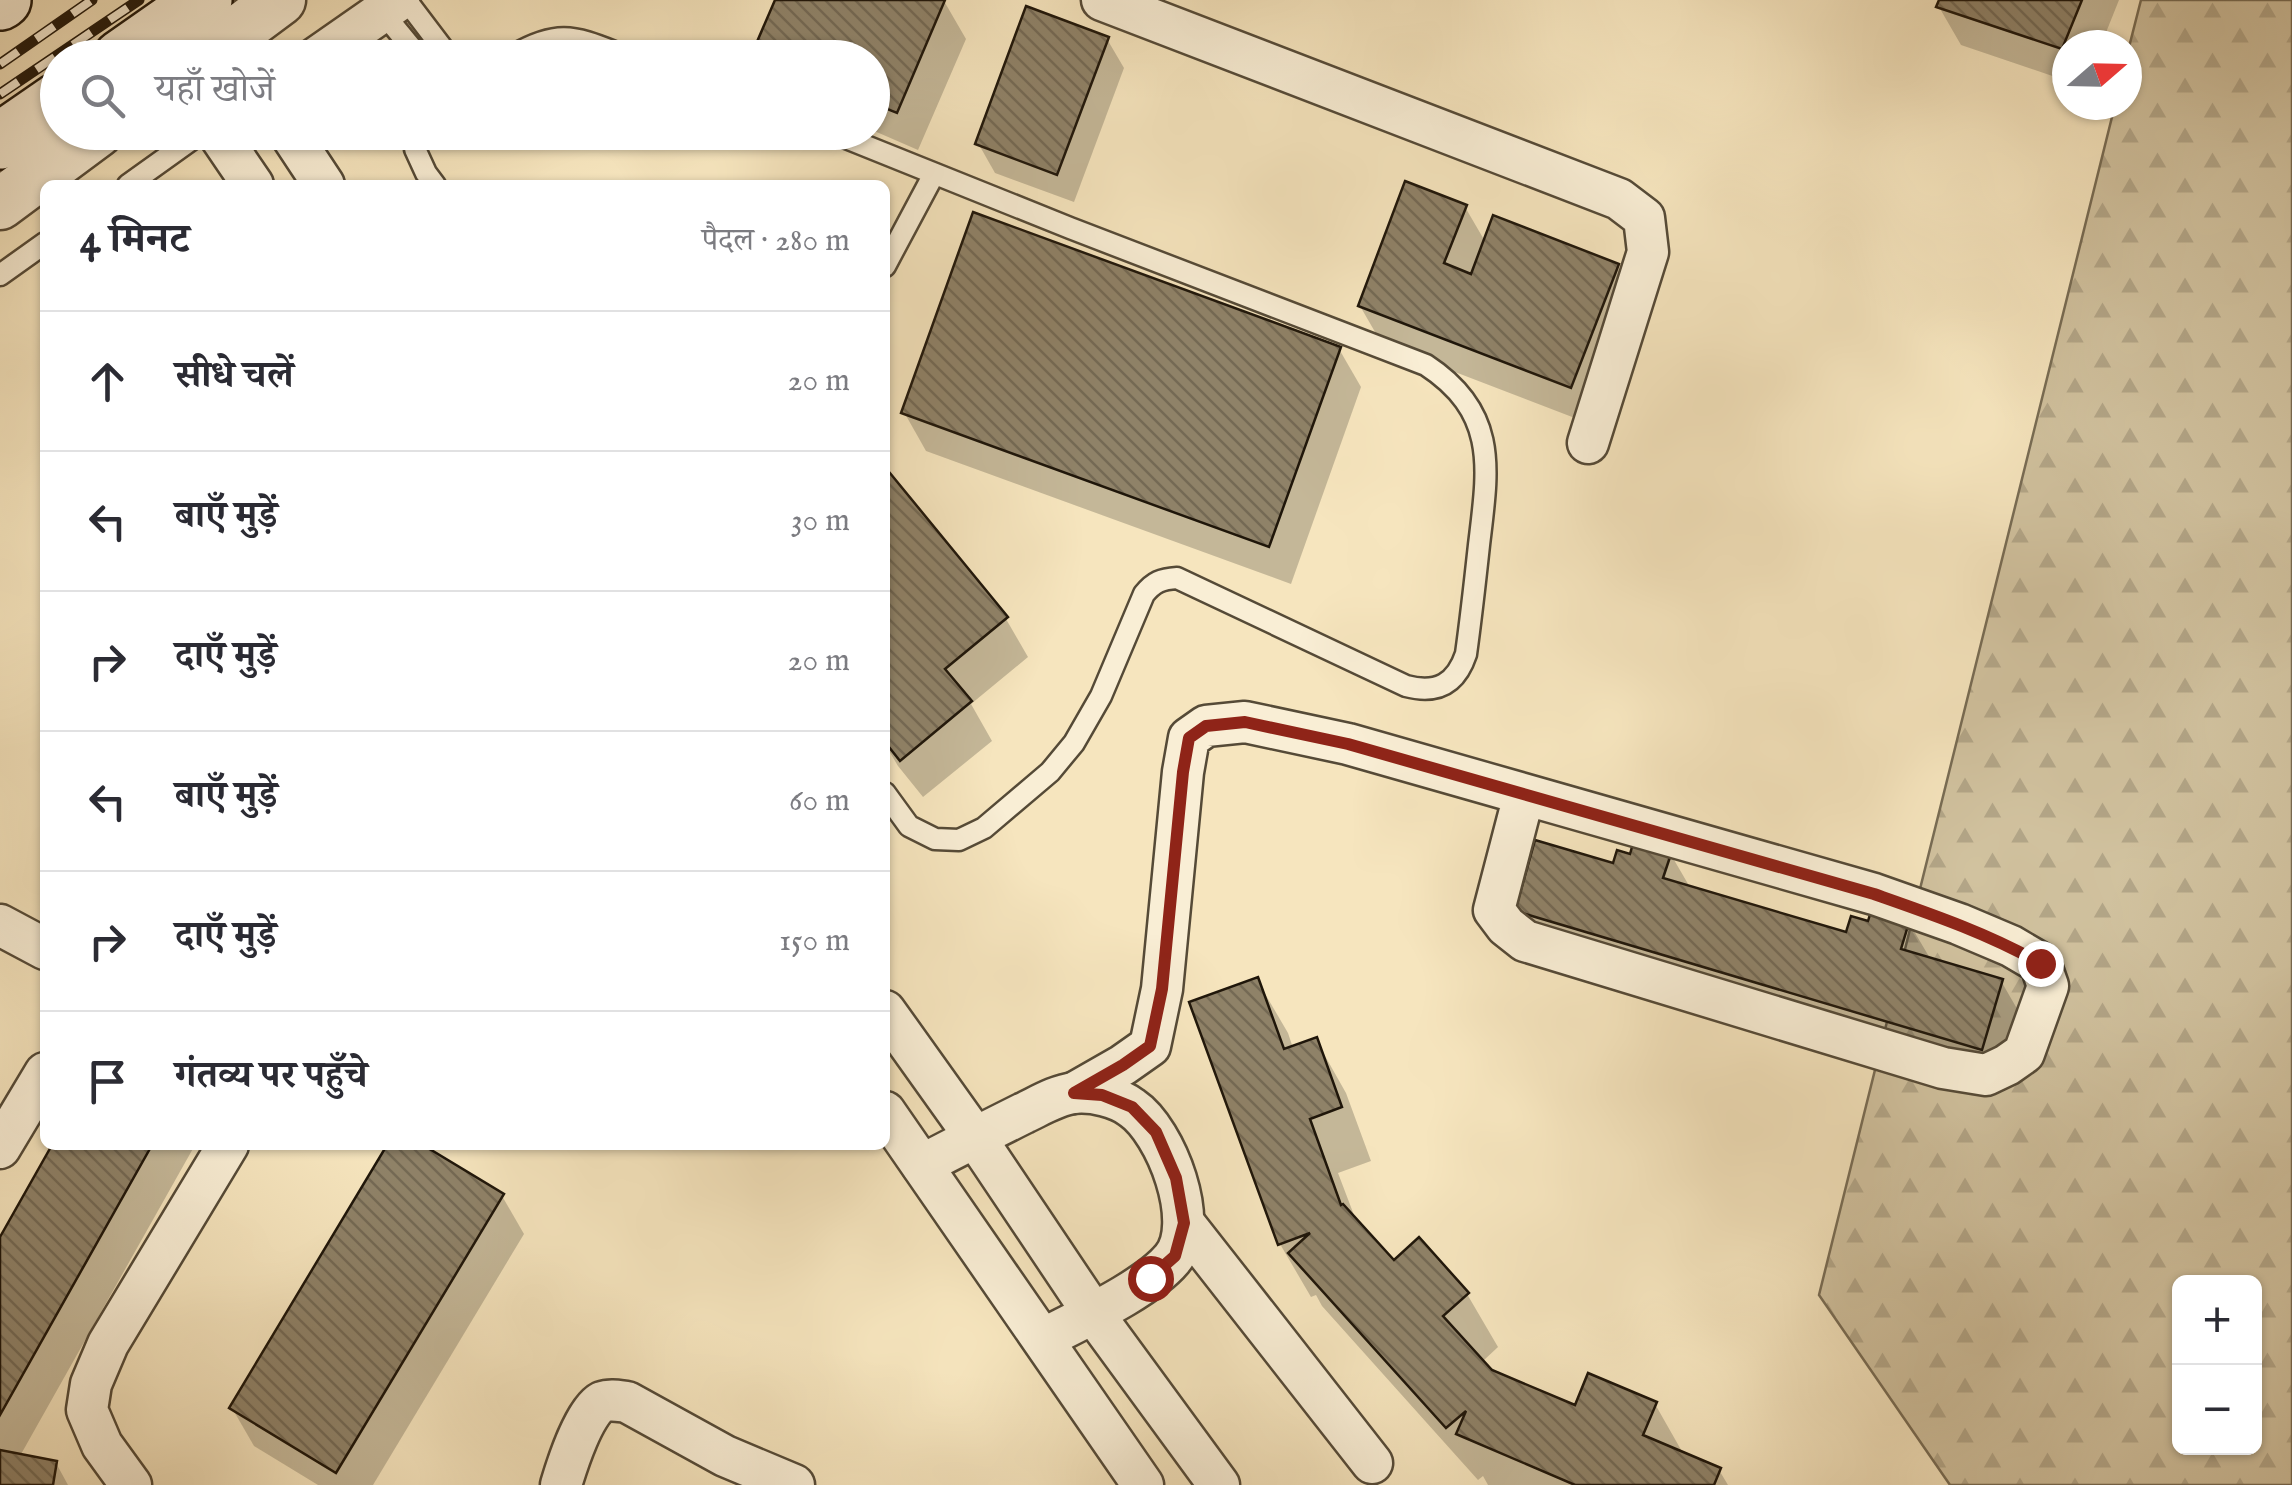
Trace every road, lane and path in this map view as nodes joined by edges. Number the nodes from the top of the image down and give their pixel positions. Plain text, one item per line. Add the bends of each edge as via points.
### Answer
1 (280, 0) edge
2 (1102, 0) edge
3 (396, 4) edge
4 (216, 40) edge
5 (343, 40) edge
6 (411, 40) edge
7 (436, 40) edge
8 (542, 40) edge
9 (584, 40) edge
10 (40, 113) edge
11 (0, 140) edge
12 (73, 150) edge
13 (177, 150) edge
14 (230, 150) edge
15 (301, 150) edge
16 (416, 150) edge
17 (875, 150) edge
18 (934, 174) junction
19 (135, 180) edge
20 (251, 180) edge
21 (321, 180) edge
22 (431, 180) edge
23 (0, 204) edge
24 (40, 247) edge
25 (890, 257) edge
26 (0, 275) edge
27 (1588, 443) dead end
28 (1524, 794) junction
29 (890, 800) edge
30 (0, 925) edge
31 (40, 946) edge
32 (890, 1018) edge
33 (40, 1082) edge
34 (1074, 1093) junction
35 (890, 1119) edge
36 (975, 1137) junction
37 (0, 1148) edge
38 (225, 1150) edge
39 (922, 1166) junction
40 (1184, 1223) junction
41 (1093, 1313) junction
42 (1043, 1339) junction
43 (1372, 1463) dead end
44 (718, 1470) edge
45 (131, 1485) edge
46 (561, 1485) edge
47 (794, 1485) edge
48 (1142, 1485) edge
49 (1219, 1485) edge

1 - 4 street
2 - 27 street via 1618,199 1644,218 1648,252
3 - 5 street
3 - 6 lane
3 - 7 lane
8 - 9 lane
10 - 11 main road
12 - 23 street
13 - 19 lane
14 - 20 street
15 - 21 street
16 - 22 lane
17 - 18 lane
18 - 25 lane
18 - 29 lane via 1426,364 1467,402 1488,471 1466,654 1462,668 1436,688 1406,686 1177,578 1164,579 1144,594 1074,743 984,828 960,840 934,839 909,826
24 - 26 lane
28 - 28 street via 1874,894 2011,946 2040,963 2048,986 2024,1052 1986,1075 1943,1068 1524,942 1494,910
28 - 34 street via 1348,744 1245,722 1206,726 1189,738 1186,755 1150,1046
30 - 31 street
32 - 36 street
33 - 37 street
34 - 36 street
34 - 40 street via 1132,1107 1156,1132 1176,1178
35 - 39 street
36 - 39 street
36 - 41 street
38 - 45 street via 108,1344 91,1384 87,1410
39 - 42 street
40 - 41 street via 1175,1256
40 - 43 street
41 - 42 street
41 - 49 street
42 - 48 street
44 - 46 street via 627,1402 612,1400 599,1403 590,1416
44 - 47 street

